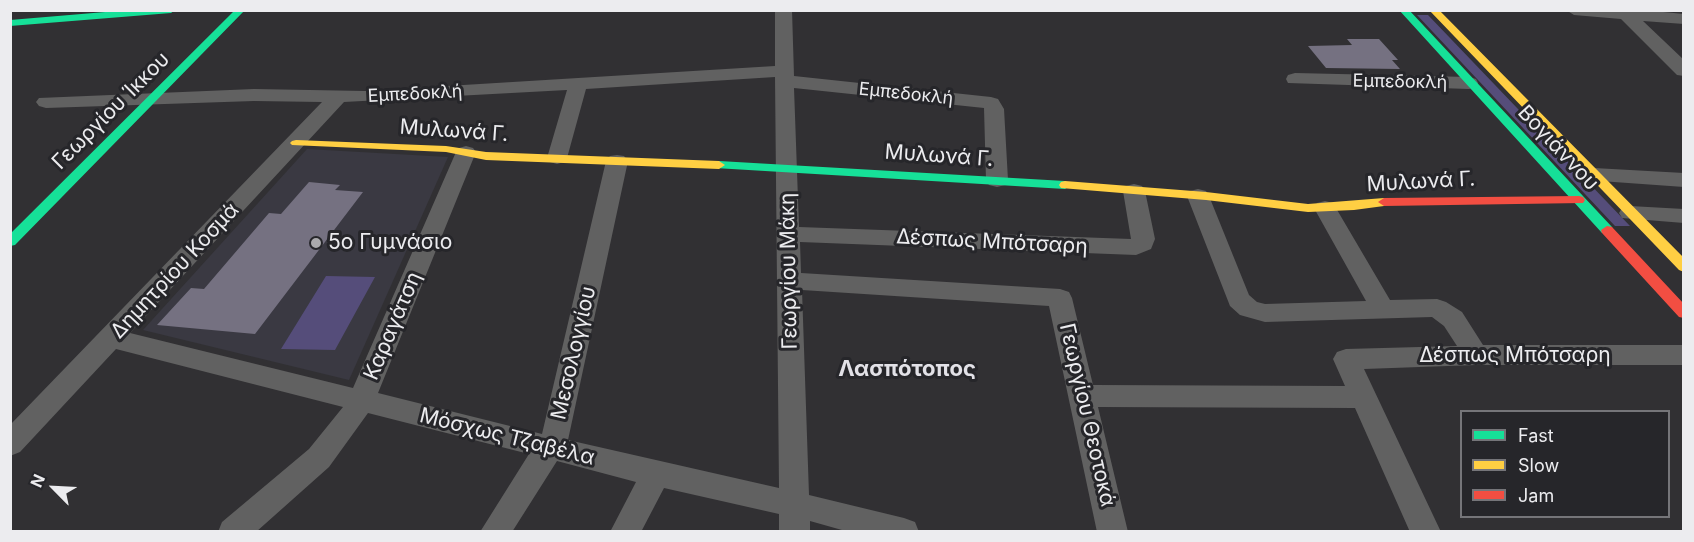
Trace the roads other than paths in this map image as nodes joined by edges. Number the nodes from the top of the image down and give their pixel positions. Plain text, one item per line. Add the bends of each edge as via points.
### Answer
1 (171, 10) edge
2 (242, 10) edge
3 (783, 10) edge
4 (1402, 10) edge
5 (1434, 10) edge
6 (1574, 10) edge
7 (1626, 14) junction
8 (1683, 19) edge
9 (10, 22) edge
10 (1683, 71) edge
11 (784, 76) junction
12 (1295, 79) dead end
13 (1469, 83) junction
14 (578, 84) junction
15 (156, 97) junction
16 (338, 97) junction
17 (46, 102) dead end
18 (296, 143) junction
19 (466, 152) junction
20 (557, 158) junction
21 (617, 161) junction
22 (786, 167) junction
23 (1594, 175) junction
24 (997, 180) junction
25 (1683, 180) edge
26 (1134, 191) junction
27 (1198, 196) junction
28 (1579, 200) junction
29 (1325, 208) junction
30 (1630, 213) junction
31 (1683, 216) edge
32 (788, 234) junction
33 (10, 242) edge
34 (1683, 267) edge
35 (789, 281) junction
36 (1383, 309) junction
37 (1683, 314) edge
38 (111, 338) junction
39 (1476, 355) junction
40 (1683, 356) edge
41 (1082, 396) junction
42 (1364, 398) junction
43 (362, 401) junction
44 (10, 444) edge
45 (550, 447) junction
46 (656, 474) junction
47 (795, 518) edge
48 (233, 531) edge
49 (495, 531) edge
50 (625, 531) edge
51 (904, 531) edge
52 (1113, 531) edge
53 (1426, 531) edge

1 - 9 street
2 - 15 street, Γεωργίου Ίκκου
3 - 11 street, Γεωργίου Μάκη
4 - 13 street, Βογιάννου
5 - 23 street, Βογιάννου
6 - 7 street
7 - 8 street
7 - 10 street
11 - 14 street, Εμπεδοκλή
11 - 22 street, Γεωργίου Μάκη
11 - 24 street, Εμπεδοκλή via 991,103
12 - 13 street, Εμπεδοκλή
13 - 28 street, Βογιάννου
14 - 16 street, Εμπεδοκλή
14 - 20 street
15 - 16 street, Εμπεδοκλή
15 - 17 street, Εμπεδοκλή
15 - 33 street, Γεωργίου Ίκκου
16 - 18 street, Δημητρίου Κοσμά
18 - 19 street, Μυλωνά Γ.
18 - 38 street, Δημητρίου Κοσμά
19 - 20 street, Μυλωνά Γ.
19 - 43 street, Καραγάτση
20 - 21 street, Μυλωνά Γ.
21 - 22 street, Μυλωνά Γ.
21 - 45 street, Μεσολογγίου
22 - 24 street, Μυλωνά Γ.
22 - 32 street, Γεωργίου Μάκη
23 - 25 street
23 - 30 street, Βογιάννου
24 - 26 street, Μυλωνά Γ.
26 - 27 street, Μυλωνά Γ.
26 - 32 street, Δέσπως Μπότσαρη via 1143,239 1136,247
27 - 29 street, Μυλωνά Γ.
27 - 36 street via 1239,300 1249,309
28 - 29 street, Μυλωνά Γ. via 1394,200
28 - 37 street, Βογιάννου
29 - 36 street
30 - 31 street
30 - 34 street, Βογιάννου
32 - 35 street, Γεωργίου Μάκη
35 - 41 street, Γεωργίου Θεοτοκά via 1060,298
35 - 47 street, Γεωργίου Μάκη
36 - 39 street via 1442,310 1453,319
38 - 43 street, Μόσχως Τζαβέλα
38 - 44 street, Δημητρίου Κοσμά
39 - 40 street, Δέσπως Μπότσαρη
39 - 42 street, Δέσπως Μπότσαρη via 1346,359
41 - 42 street
41 - 52 street, Γεωργίου Θεοτοκά
42 - 53 street
43 - 45 street, Μόσχως Τζαβέλα
43 - 48 street, Καραγάτση via 319,458
45 - 46 street, Μόσχως Τζαβέλα
45 - 49 street, Μεσολογγίου
46 - 47 street, Μόσχως Τζαβέλα
46 - 50 street
47 - 51 street, Μόσχως Τζαβέλα

